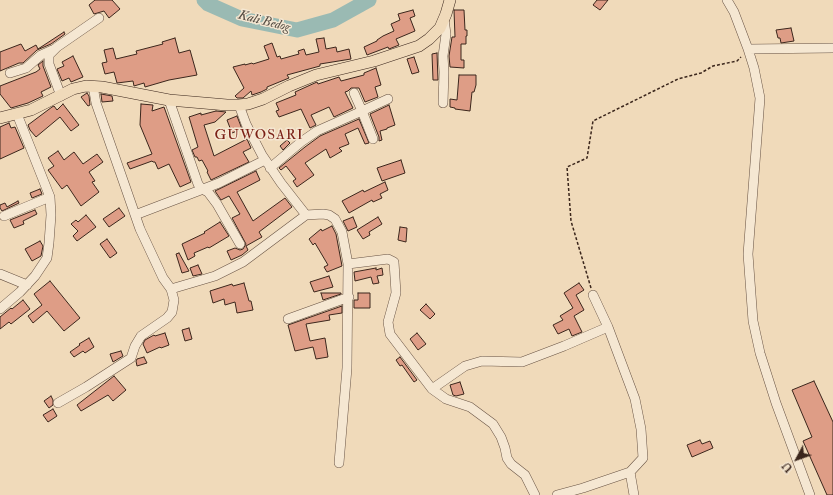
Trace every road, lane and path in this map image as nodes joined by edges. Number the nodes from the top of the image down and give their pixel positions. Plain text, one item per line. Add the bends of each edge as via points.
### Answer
1 (450, 0) edge
2 (727, 0) edge
3 (99, 18) dead end
4 (444, 20) junction
5 (747, 48) junction
6 (833, 48) edge
7 (52, 50) junction
8 (10, 73) dead end
9 (93, 86) junction
10 (354, 93) dead end
11 (61, 96) junction
12 (388, 99) dead end
13 (169, 100) junction
14 (443, 103) dead end
15 (239, 106) junction
16 (362, 111) junction
17 (17, 114) junction
18 (0, 118) edge
19 (373, 139) dead end
20 (268, 164) junction
21 (202, 189) junction
22 (50, 196) junction
23 (135, 215) junction
24 (306, 215) junction
25 (4, 216) dead end
26 (240, 244) dead end
27 (348, 264) junction
28 (0, 274) edge
29 (27, 285) junction
30 (171, 289) junction
31 (593, 295) joint
32 (349, 297) junction
33 (0, 309) edge
34 (288, 319) dead end
35 (608, 327) junction
36 (432, 389) junction
37 (58, 403) dead end
38 (339, 463) dead end
39 (630, 472) junction
40 (535, 495) edge
41 (557, 495) edge
42 (634, 495) edge
43 (810, 495) edge

1 - 4 main road
2 - 5 street
3 - 7 street
4 - 14 street via 446,34 443,56
4 - 15 main road via 434,34 413,48 374,61 316,75 255,102
5 - 6 street
5 - 31 path via 737,61 713,66 702,73 678,79 593,121 587,158 567,167 571,221
5 - 43 street via 760,98 748,254 753,321 776,403
7 - 8 street via 41,55 28,67
7 - 11 street via 49,64
9 - 11 main road via 79,87
9 - 13 main road
9 - 23 street via 96,103
10 - 16 street
11 - 17 main road
12 - 16 street
13 - 15 main road
13 - 21 street via 198,184
15 - 20 street via 253,139
16 - 19 street
16 - 20 street via 317,131
17 - 18 main road
17 - 22 street
20 - 21 street
20 - 24 street
21 - 23 street
21 - 26 street via 208,192 217,204
22 - 25 street
22 - 29 street via 47,258
23 - 30 street via 163,278
24 - 27 street via 323,214 335,219 342,232
24 - 30 street via 243,262 215,276
27 - 32 street
27 - 36 street via 388,259 394,262 396,293 388,322 390,334
28 - 29 street
29 - 33 street
30 - 37 street via 174,300 172,312 141,336 131,358
31 - 35 street
32 - 34 street
32 - 38 street
35 - 36 street via 522,362 482,361 466,366
35 - 39 street via 634,399 641,429 643,458
36 - 40 street via 446,399 470,407 493,424 502,437 507,458 525,475
39 - 41 street
39 - 42 street

